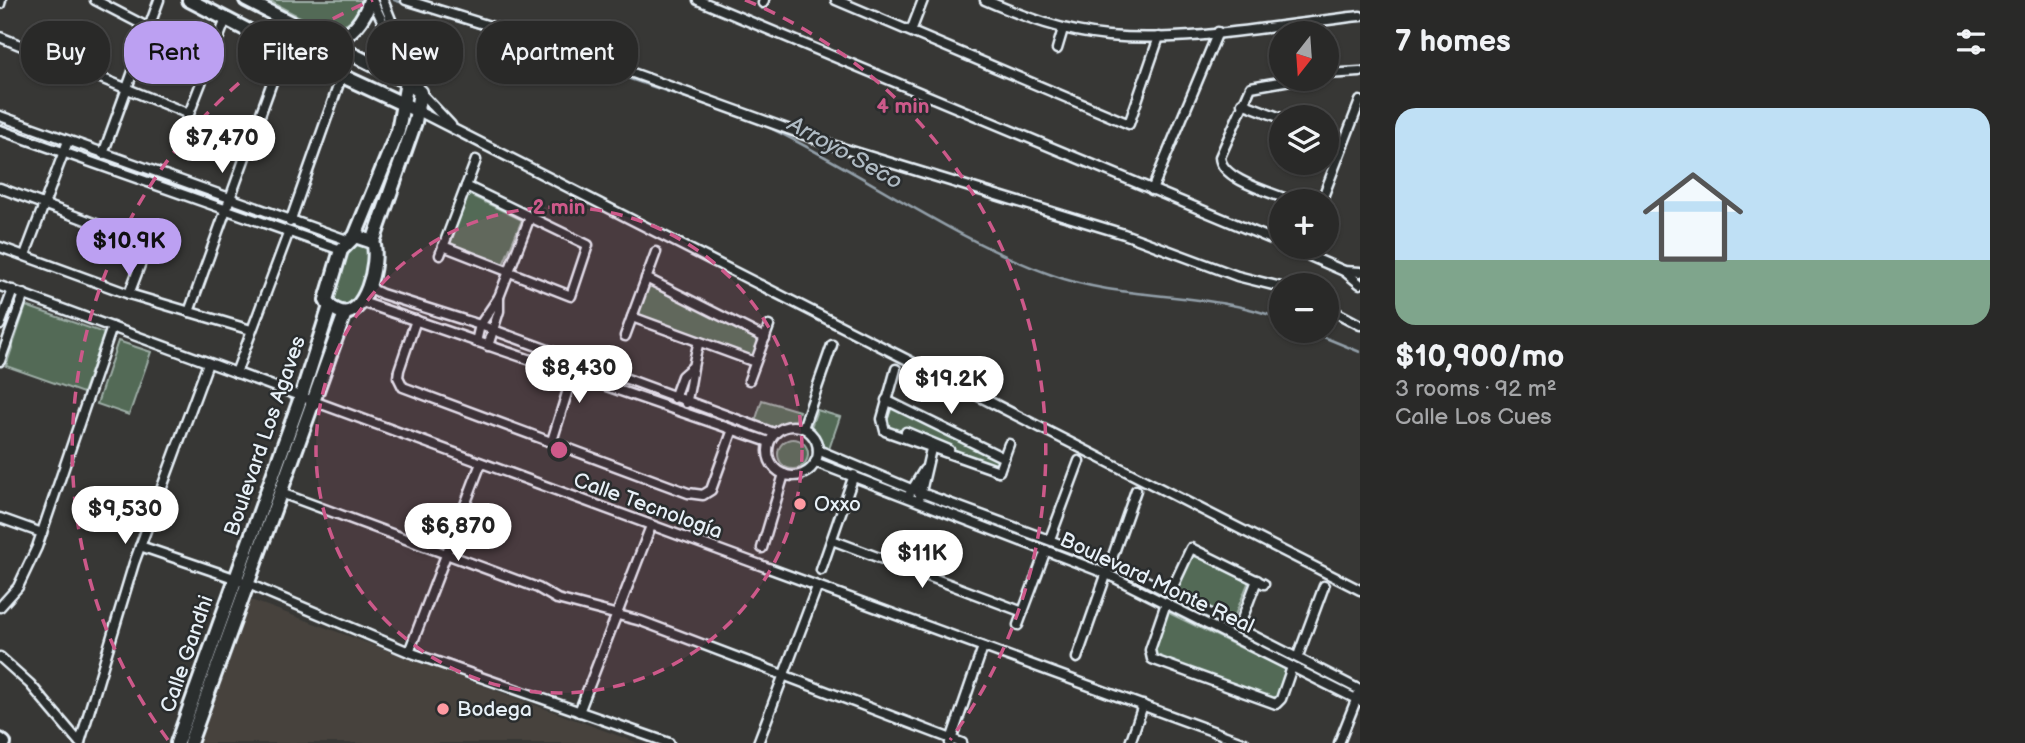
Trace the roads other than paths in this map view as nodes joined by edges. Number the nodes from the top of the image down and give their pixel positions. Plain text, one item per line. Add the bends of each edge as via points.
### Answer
1 (95, 0) edge
2 (159, 0) edge
3 (189, 0) edge
4 (246, 0) edge
5 (371, 0) edge
6 (383, 0) edge
7 (406, 0) edge
8 (698, 0) edge
9 (836, 0) edge
10 (923, 0) edge
11 (985, 0) edge
12 (1360, 16) edge
13 (226, 19) junction
14 (136, 21) edge
15 (152, 21) edge
16 (287, 21) edge
17 (382, 21) edge
18 (1309, 21) edge
19 (238, 25) edge
20 (1269, 26) edge
21 (1063, 29) junction
22 (353, 30) edge
23 (911, 30) junction
24 (1217, 32) junction
25 (0, 37) edge
26 (1159, 37) junction
27 (1057, 48) dead end
28 (1360, 72) edge
29 (1339, 73) edge
30 (353, 80) edge
31 (129, 84) edge
32 (271, 84) edge
33 (339, 84) edge
34 (407, 84) edge
35 (410, 84) edge
36 (1269, 84) edge
37 (126, 91) junction
38 (420, 92) junction
39 (1360, 101) edge
40 (1242, 103) junction
41 (405, 104) junction
42 (418, 111) junction
43 (1269, 113) edge
44 (189, 114) junction
45 (0, 117) edge
46 (0, 130) edge
47 (455, 130) junction
48 (1339, 140) edge
49 (68, 141) junction
50 (178, 142) dead end
51 (1344, 142) junction
52 (64, 153) junction
53 (103, 154) junction
54 (476, 160) dead end
55 (466, 186) junction
56 (0, 188) edge
57 (1326, 189) edge
58 (1152, 190) junction
59 (1269, 191) edge
60 (228, 200) junction
61 (45, 204) junction
62 (223, 211) junction
63 (530, 217) junction
64 (290, 222) junction
65 (288, 234) junction
66 (1269, 238) edge
67 (348, 242) junction
68 (373, 242) junction
69 (0, 247) edge
70 (656, 252) dead end
71 (25, 255) junction
72 (1316, 259) edge
73 (1344, 271) junction
74 (509, 272) junction
75 (1360, 272) edge
76 (646, 278) junction
77 (369, 282) junction
78 (1269, 284) edge
79 (1360, 284) edge
80 (0, 286) edge
81 (13, 290) junction
82 (24, 294) junction
83 (129, 294) junction
84 (499, 297) junction
85 (362, 302) junction
86 (330, 306) junction
87 (189, 312) junction
88 (345, 313) junction
89 (1339, 314) edge
90 (632, 317) junction
91 (416, 320) junction
92 (0, 325) edge
93 (1360, 325) edge
94 (480, 326) junction
95 (769, 326) dead end
96 (112, 327) junction
97 (251, 330) junction
98 (493, 331) junction
99 (625, 336) dead end
100 (765, 338) junction
101 (475, 341) junction
102 (699, 342) junction
103 (832, 345) dead end
104 (488, 346) junction
105 (0, 360) edge
106 (577, 361) junction
107 (755, 362) junction
108 (208, 363) junction
109 (691, 368) junction
110 (897, 369) dead end
111 (236, 373) junction
112 (573, 375) junction
113 (749, 380) dead end
114 (674, 396) junction
115 (301, 397) junction
116 (886, 400) junction
117 (687, 401) junction
118 (315, 402) junction
119 (672, 409) junction
120 (683, 412) junction
121 (803, 428) junction
122 (732, 432) junction
123 (906, 432) dead end
124 (775, 433) junction
125 (552, 441) junction
126 (769, 442) junction
127 (1009, 444) dead end
128 (931, 449) junction
129 (818, 450) junction
130 (1004, 458) junction
131 (1079, 461) dead end
132 (815, 462) junction
133 (481, 463) junction
134 (924, 470) junction
135 (999, 471) junction
136 (784, 474) junction
137 (854, 475) junction
138 (1136, 490) dead end
139 (281, 493) junction
140 (909, 494) junction
141 (920, 498) junction
142 (0, 518) edge
143 (651, 526) junction
144 (42, 533) junction
145 (1050, 539) junction
146 (832, 540) junction
147 (140, 546) junction
148 (762, 548) dead end
149 (1046, 550) junction
150 (446, 555) junction
151 (1111, 563) junction
152 (821, 570) dead end
153 (1107, 574) junction
154 (234, 578) junction
155 (248, 583) junction
156 (1324, 586) dead end
157 (817, 587) junction
158 (1360, 590) edge
159 (1170, 593) junction
160 (1166, 603) junction
161 (0, 607) edge
162 (1023, 612) junction
163 (619, 615) junction
164 (1018, 625) dead end
165 (1239, 627) junction
166 (982, 647) junction
167 (409, 652) junction
168 (1298, 656) junction
169 (0, 657) edge
170 (1077, 659) dead end
171 (1292, 667) junction
172 (784, 677) junction
173 (1360, 690) edge
174 (1358, 700) edge
175 (1143, 705) junction
176 (579, 712) junction
177 (951, 741) edge
178 (80, 743) edge
179 (177, 743) edge
180 (190, 743) edge
181 (669, 743) edge
182 (758, 743) edge
183 (962, 743) edge
184 (1130, 743) edge
185 (1245, 743) edge
186 (1339, 743) edge

1 - 14 street
2 - 15 street
3 - 13 main road
4 - 16 main road
5 - 17 street
5 - 22 main road
6 - 38 street
7 - 78 street via 583,55 832,145 1124,234
8 - 58 street
9 - 23 street
10 - 23 street
11 - 21 street
12 - 18 street
13 - 19 main road
13 - 44 street
20 - 24 street
21 - 26 street
21 - 27 street
23 - 26 street via 1129,124
24 - 26 street
24 - 58 street
25 - 37 street
28 - 29 street
30 - 41 main road
31 - 37 street
32 - 60 street
33 - 64 street
34 - 41 main road, Boulevard Los Agaves
35 - 38 main road
36 - 40 street via 1251,87
37 - 44 street
37 - 53 street
38 - 42 main road
38 - 47 street
39 - 51 street
40 - 43 street
40 - 59 street via 1220,165 1228,174
41 - 42 main road
41 - 67 main road, Boulevard Los Agaves via 382,174
42 - 47 street
42 - 68 main road
44 - 50 street
45 - 49 street
46 - 52 street
47 - 158 street
48 - 51 street
49 - 52 street
49 - 53 street
51 - 57 street
52 - 61 street
52 - 62 street
53 - 60 street
54 - 55 street
55 - 63 street
55 - 74 street via 441,251
56 - 61 street
58 - 66 street
60 - 62 street
60 - 64 street
61 - 71 street
61 - 83 street via 142,240 145,252
62 - 65 street
62 - 87 street
63 - 74 street
63 - 74 street via 588,245 571,296
64 - 67 street
65 - 67 street
65 - 97 street
67 - 68 main road
67 - 86 main road, Boulevard Los Agaves via 327,291
68 - 77 main road via 376,258
69 - 71 street
70 - 76 street
71 - 83 street
72 - 73 street
73 - 75 street
73 - 79 street
74 - 84 street
76 - 90 street
76 - 100 street
77 - 85 main road
77 - 94 street via 382,294
80 - 81 street, Calle Tecnología
81 - 82 street, Calle Tecnología
81 - 92 street
82 - 96 street, Calle Tecnología
82 - 105 street
83 - 87 street
84 - 94 street
84 - 98 street
85 - 88 main road via 353,312
85 - 91 street
86 - 88 main road
86 - 115 main road, Boulevard Los Agaves
87 - 97 street
88 - 118 main road, Boulevard Los Agaves
89 - 93 street
90 - 99 street
90 - 102 street
91 - 101 street
91 - 125 street via 399,370 403,387
94 - 98 street
94 - 101 street
95 - 100 street
96 - 108 street, Calle Tecnología
96 - 144 street
97 - 111 street
98 - 104 street
98 - 106 street
100 - 107 street
101 - 104 street
102 - 107 street
102 - 109 street
103 - 121 street
104 - 112 street
106 - 112 street
106 - 114 street
107 - 113 street
108 - 111 street, Calle Tecnología
108 - 147 street
109 - 114 street via 682,376
109 - 117 street
110 - 116 street
111 - 115 street, Calle Tecnología
112 - 119 street
112 - 125 street
114 - 117 street
114 - 119 street
115 - 118 street, Calle Tecnología
115 - 154 main road, Boulevard Los Agaves
116 - 128 street via 885,431
116 - 130 street
117 - 120 street
117 - 124 street
118 - 133 street, Calle Tecnología
118 - 139 main road, Boulevard Los Agaves
119 - 120 street
120 - 122 street
121 - 124 street via 788,426
121 - 129 street via 812,434
122 - 125 street via 715,483 703,495
122 - 126 street
123 - 135 street
124 - 126 street
126 - 136 street via 769,460
127 - 130 street
128 - 134 street
128 - 135 street
129 - 132 street
129 - 140 street, Boulevard Monte Real
130 - 135 street
131 - 145 street
132 - 136 street via 800,475
132 - 137 street, Boulevard Monte Real
133 - 143 street, Calle Tecnología
133 - 150 street
134 - 140 street
134 - 141 street
136 - 148 street
137 - 140 street, Boulevard Monte Real
137 - 146 street
138 - 151 street
139 - 150 street
139 - 155 main road, Boulevard Los Agaves
140 - 141 street, Boulevard Monte Real
141 - 145 street, Boulevard Monte Real
141 - 149 street, Boulevard Monte Real
142 - 144 street
143 - 157 street, Calle Tecnología
143 - 163 street
144 - 161 street via 27,572
145 - 151 street, Boulevard Monte Real
146 - 152 street
146 - 162 street
147 - 154 street
147 - 178 street
149 - 153 street, Boulevard Monte Real
149 - 162 street
150 - 163 street via 557,599
150 - 167 street
151 - 153 street
151 - 159 street, Boulevard Monte Real
153 - 160 street, Boulevard Monte Real
153 - 170 street
154 - 155 street
154 - 179 main road, Calle Gandhi
155 - 167 street
155 - 180 main road, Calle Gandhi
156 - 168 street
157 - 166 street, Calle Tecnología
157 - 172 street
159 - 165 street, Boulevard Monte Real
159 - 165 street via 1191,548 1261,582
160 - 171 street, Boulevard Monte Real
160 - 171 street via 1150,650 1157,662 1276,704
162 - 164 street
163 - 172 street
163 - 176 street
165 - 168 street, Boulevard Monte Real
166 - 175 street, Calle Tecnología
166 - 177 street
167 - 176 street
168 - 173 street, Boulevard Monte Real
169 - 178 street via 30,684
171 - 174 street, Boulevard Monte Real
172 - 177 street
172 - 182 street
173 - 174 street
174 - 186 street
175 - 184 street
175 - 185 street, Calle Tecnología
176 - 181 street
177 - 183 street

